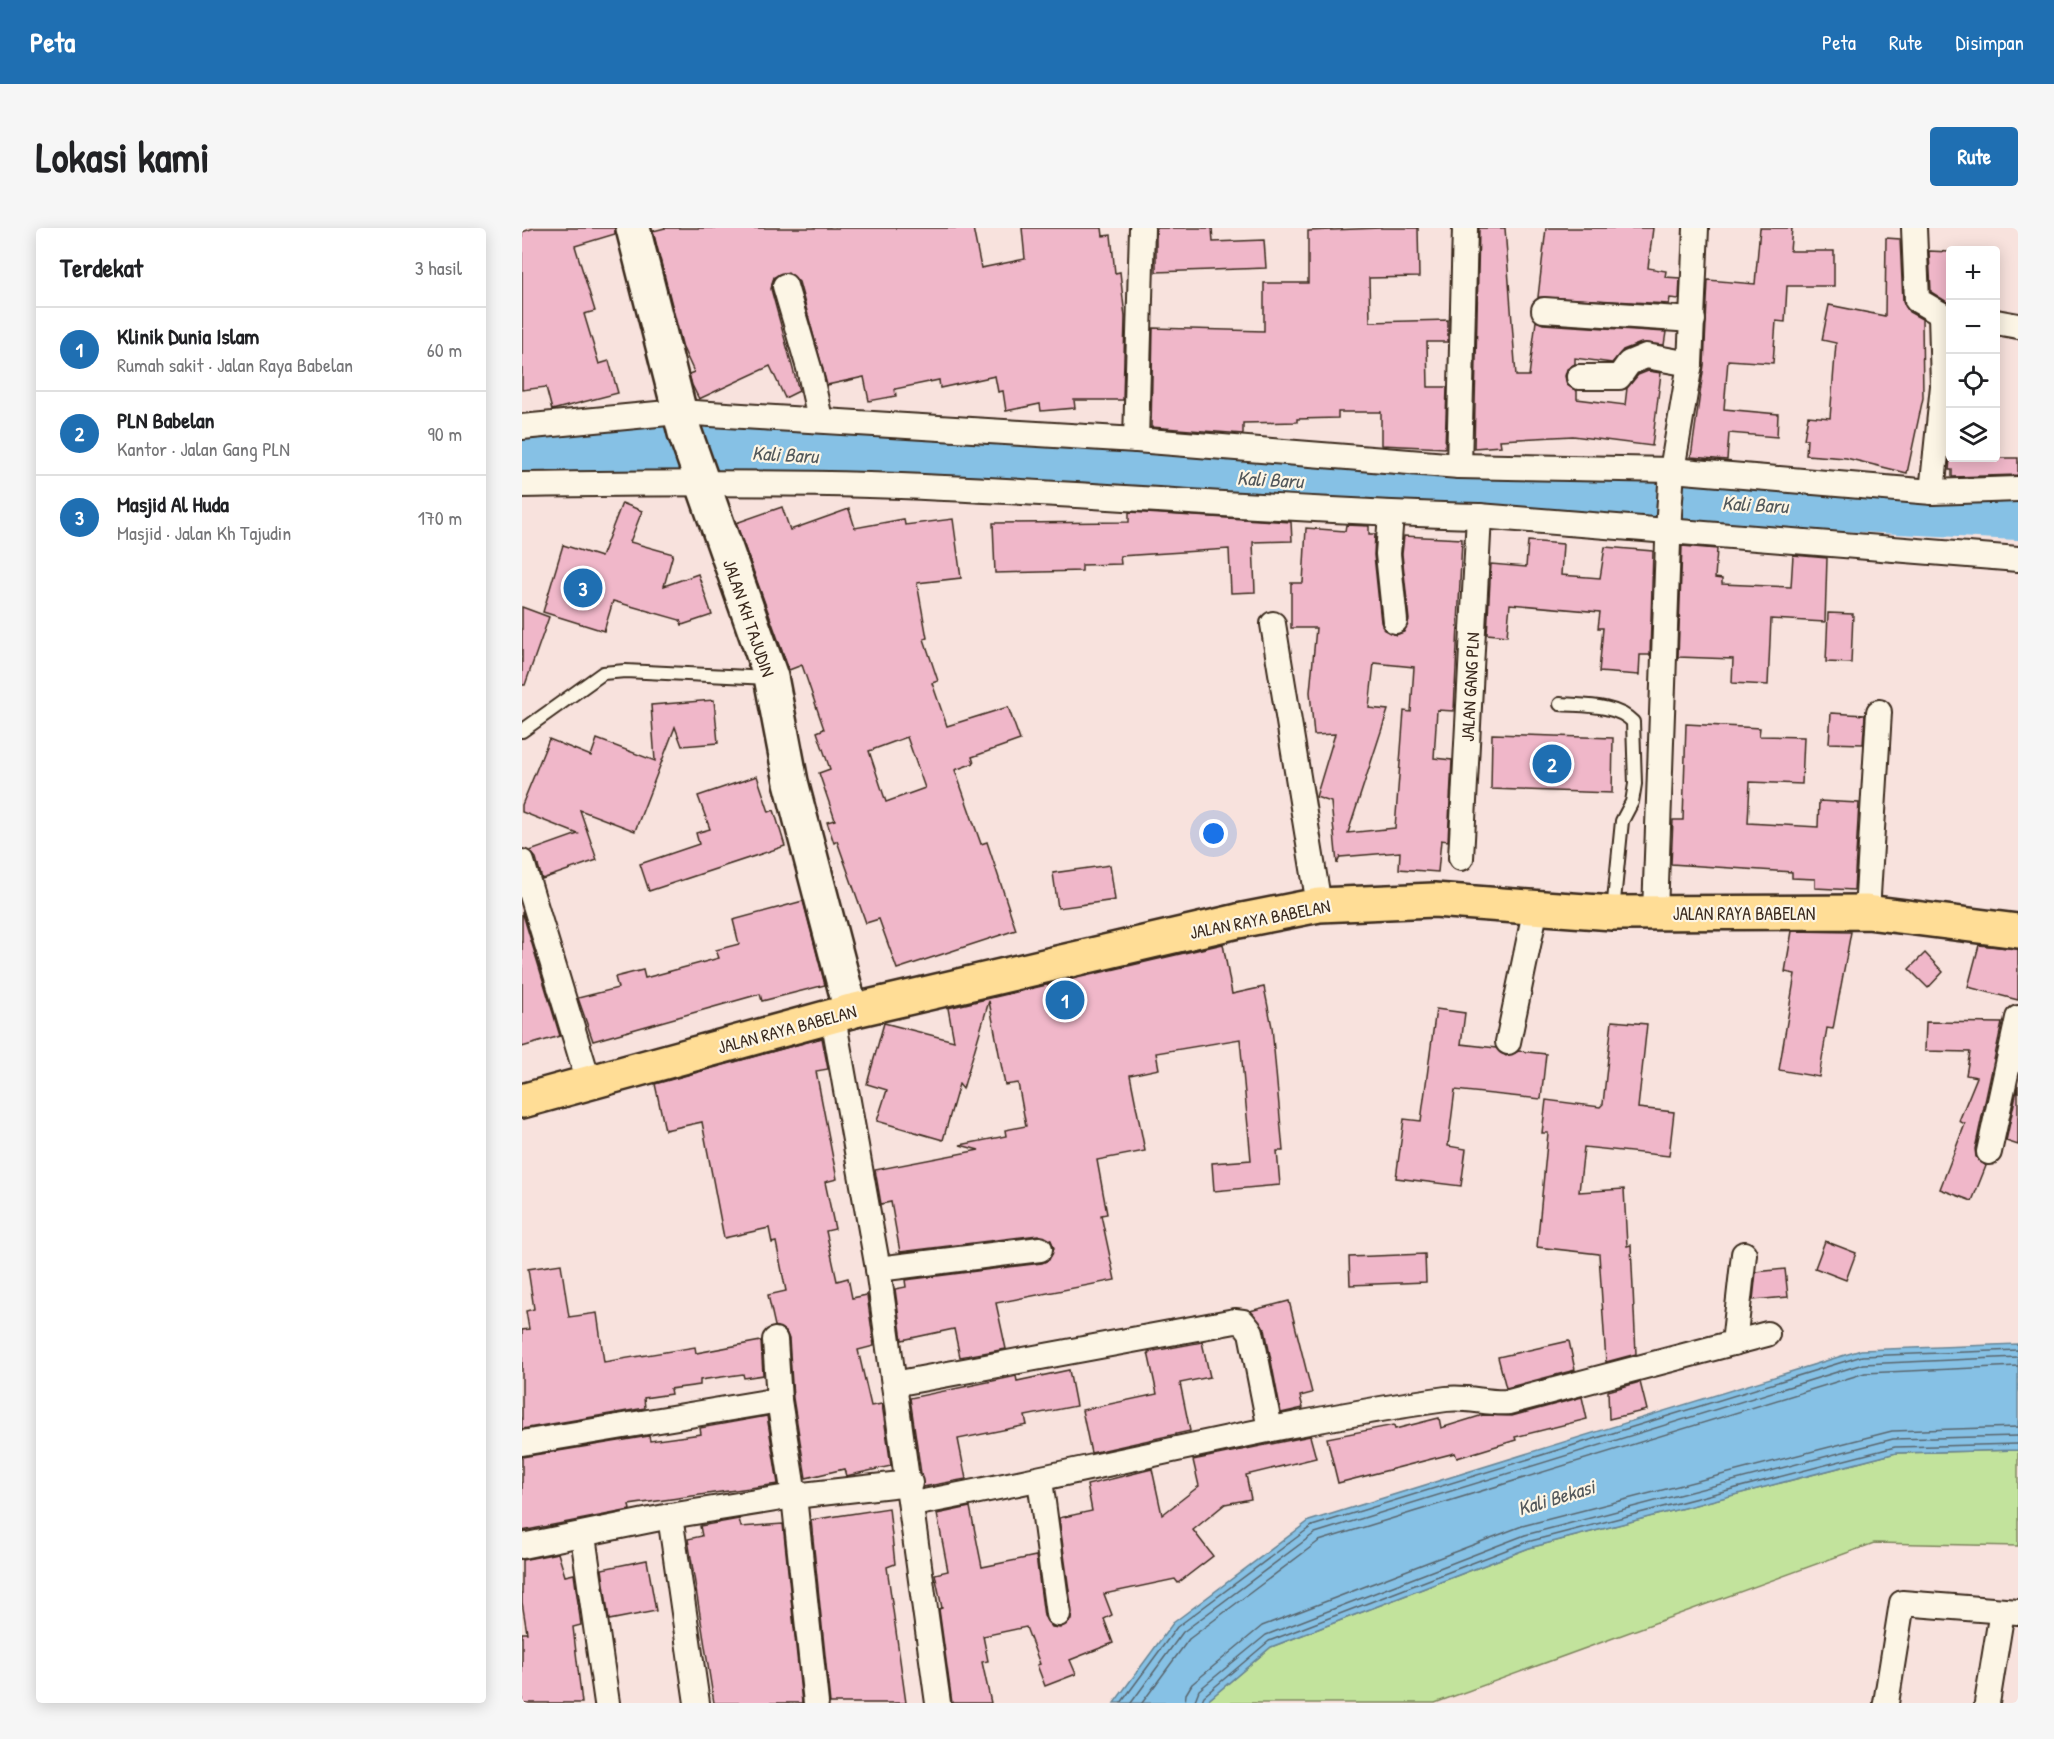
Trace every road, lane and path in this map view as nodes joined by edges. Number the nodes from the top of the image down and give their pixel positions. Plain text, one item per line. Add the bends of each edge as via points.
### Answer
1 (633, 228) edge
2 (1142, 228) edge
3 (1465, 228) edge
4 (1696, 228) edge
5 (1914, 228) edge
6 (785, 286) dead end
7 (1544, 310) dead end
8 (1946, 315) edge
9 (1693, 320) junction
10 (2000, 323) edge
11 (2018, 326) edge
12 (1690, 364) junction
13 (1579, 377) dead end
14 (820, 419) junction
15 (682, 422) junction
16 (522, 427) edge
17 (1136, 440) junction
18 (1459, 466) junction
19 (698, 473) junction
20 (1672, 480) junction
21 (522, 485) edge
22 (2018, 489) edge
23 (1932, 492) junction
24 (1391, 514) junction
25 (1479, 516) junction
26 (1669, 522) junction
27 (2018, 559) edge
28 (1395, 621) dead end
29 (1273, 624) dead end
30 (771, 678) junction
31 (1560, 704) dead end
32 (1879, 712) dead end
33 (522, 731) edge
34 (1461, 858) dead end
35 (522, 862) edge
36 (1319, 905) junction
37 (1536, 907) junction
38 (1867, 912) junction
39 (1613, 913) junction
40 (1655, 913) junction
41 (2018, 931) edge
42 (842, 1014) junction
43 (2018, 1018) edge
44 (1508, 1042) dead end
45 (589, 1083) junction
46 (522, 1101) edge
47 (1989, 1152) dead end
48 (1040, 1249) dead end
49 (1744, 1254) dead end
50 (878, 1269) junction
51 (1767, 1334) dead end
52 (775, 1340) dead end
53 (1734, 1342) junction
54 (894, 1384) junction
55 (779, 1400) junction
56 (1270, 1429) junction
57 (522, 1443) edge
58 (1040, 1480) junction
59 (911, 1493) junction
60 (794, 1496) junction
61 (670, 1516) junction
62 (583, 1536) junction
63 (522, 1546) edge
64 (2010, 1611) edge
65 (1059, 1614) dead end
66 (607, 1703) edge
67 (697, 1703) edge
68 (816, 1703) edge
69 (938, 1703) edge
70 (1886, 1703) edge
71 (1987, 1703) edge

1 - 15 street, JALAN KH TAJUDIN
2 - 17 street
3 - 18 street
4 - 9 street
5 - 8 street via 1917,300
6 - 14 street
7 - 9 street
8 - 23 street via 1944,386
9 - 12 street
10 - 11 street
12 - 13 street via 1646,356 1629,363 1618,377
12 - 20 street
14 - 15 street
14 - 17 street
15 - 16 street
15 - 19 street, JALAN KH TAJUDIN
17 - 18 street
18 - 20 street
19 - 21 street
19 - 24 street
19 - 30 street, JALAN KH TAJUDIN
20 - 23 street
20 - 26 street
22 - 23 street
24 - 25 street
24 - 28 street via 1388,554
25 - 26 street
25 - 34 street, JALAN GANG PLN
26 - 27 street via 1800,543
26 - 40 street
29 - 36 street
30 - 33 lane via 603,673
30 - 42 street, JALAN KH TAJUDIN
31 - 39 lane via 1604,708 1626,715 1633,722 1635,784 1632,802 1622,821
32 - 38 street
35 - 45 street
36 - 37 main road, JALAN RAYA BABELAN via 1434,900
36 - 42 main road, JALAN RAYA BABELAN via 1226,923
37 - 39 main road, JALAN RAYA BABELAN
37 - 44 street
38 - 40 main road, JALAN RAYA BABELAN
38 - 41 main road, JALAN RAYA BABELAN
39 - 40 main road, JALAN RAYA BABELAN
42 - 45 main road, JALAN RAYA BABELAN
42 - 50 street
43 - 47 street
45 - 46 main road, JALAN RAYA BABELAN
48 - 50 street
49 - 53 street
50 - 54 street
51 - 53 street
52 - 55 street
53 - 56 street via 1509,1402 1451,1399
54 - 56 street via 1235,1321 1242,1322 1251,1332
54 - 59 street
55 - 57 street
55 - 60 street
56 - 58 street
58 - 59 street
58 - 65 street
59 - 60 street
59 - 69 street
60 - 61 street
60 - 68 street
61 - 62 street
61 - 67 street
62 - 63 street
62 - 66 street
64 - 70 street via 1902,1603
64 - 71 street

